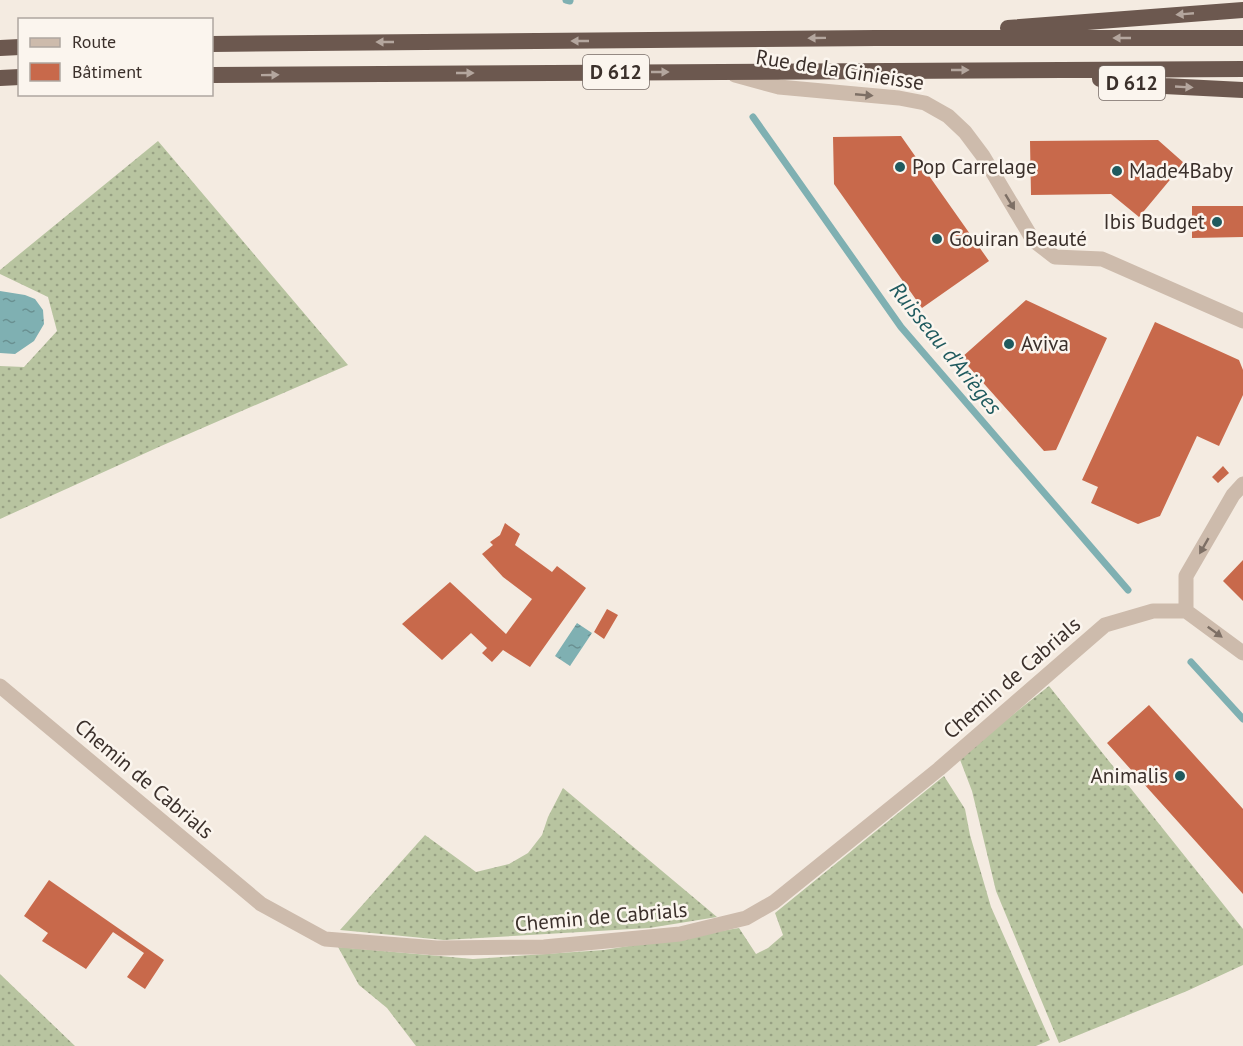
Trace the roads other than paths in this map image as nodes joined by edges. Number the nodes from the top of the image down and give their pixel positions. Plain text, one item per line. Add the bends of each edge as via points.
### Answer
1 (1243, 10) edge
2 (876, 38) junction
3 (1243, 38) edge
4 (213, 44) edge
5 (18, 47) edge
6 (0, 48) edge
7 (1243, 69) edge
8 (1021, 70) junction
9 (724, 72) junction
10 (213, 75) edge
11 (18, 77) edge
12 (0, 78) edge
13 (1243, 90) edge
14 (1243, 321) edge
15 (1243, 484) edge
16 (1186, 611) junction
17 (1243, 653) edge
18 (0, 687) edge

1 -> 2 highway, D 612
3 -> 2 highway, D 612
2 -> 4 highway, D 612
5 - 6 highway
7 - 8 highway, D 612
9 -> 8 highway, D 612
8 -> 13 highway, D 612 via 1164,86
10 -> 9 highway, D 612
9 -> 14 street, Rue de la Ginieisse via 779,87 925,103 965,132 1033,240 1055,256 1102,259
11 - 12 highway
15 -> 16 street via 1186,576
16 -> 17 street
16 - 18 street, Chemin de Cabrials via 1153,611 1105,625 939,769 774,902 746,918 680,934 544,947 437,948 325,939 261,904

